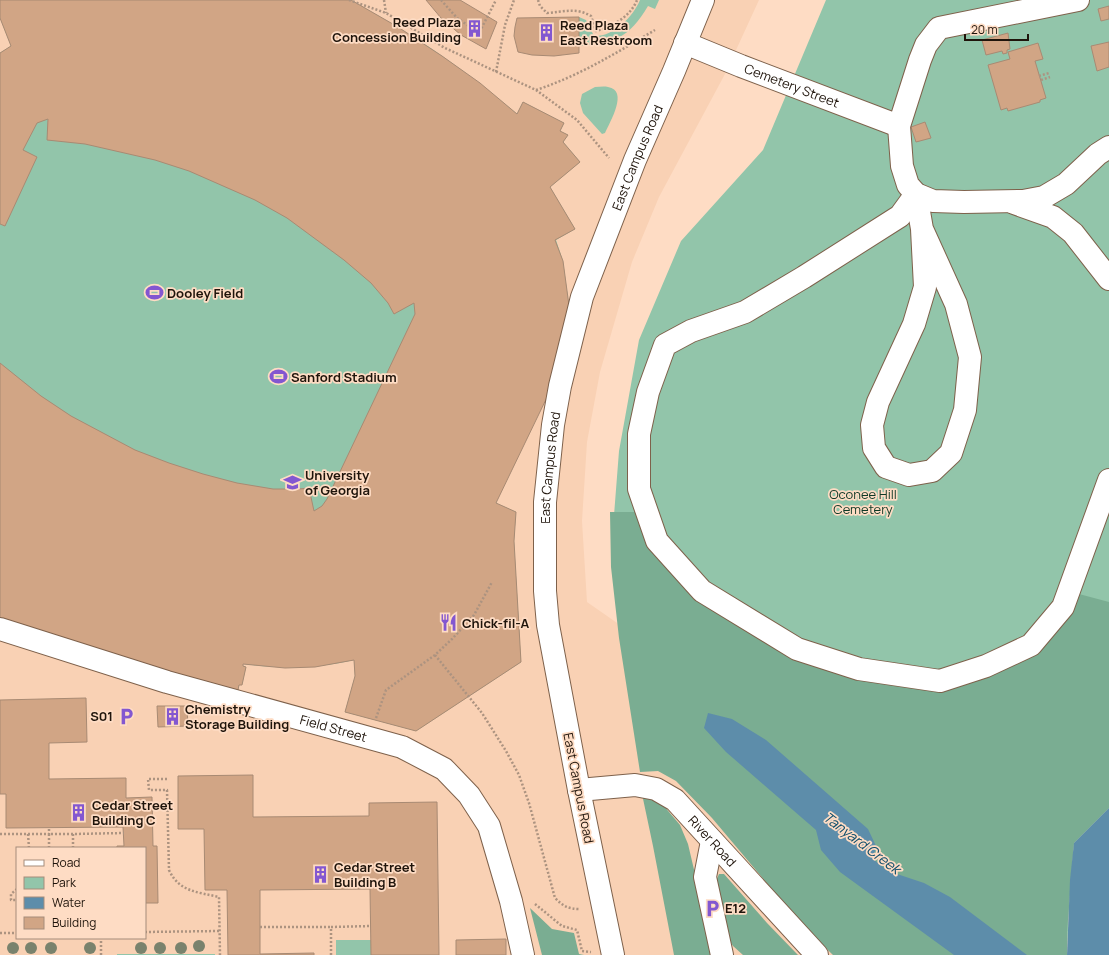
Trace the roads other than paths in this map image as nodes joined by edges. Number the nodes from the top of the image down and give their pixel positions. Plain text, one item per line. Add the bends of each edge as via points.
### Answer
1 (703, 0) edge
2 (1078, 0) edge
3 (685, 43) junction
4 (899, 126) junction
5 (1109, 147) edge
6 (1066, 184) junction
7 (916, 194) junction
8 (1012, 202) junction
9 (922, 228) junction
10 (1072, 233) junction
11 (1109, 279) edge
12 (1109, 480) edge
13 (0, 629) edge
14 (579, 790) junction
15 (712, 841) junction
16 (523, 955) edge
17 (613, 955) edge
18 (722, 955) edge
19 (818, 955) edge

1 - 3 main road, East Campus Road
2 - 4 main road via 938,28 926,45 920,60
3 - 4 main road, Cemetery Street
3 - 14 main road, East Campus Road via 635,160 582,297 553,425 545,502 545,591 548,625
4 - 7 main road via 902,166 908,185
5 - 6 main road
6 - 8 main road via 1044,198
6 - 10 main road via 1065,206
7 - 8 main road via 933,201
7 - 9 main road
7 - 12 main road via 900,216 804,277 745,312 691,331 665,345 648,392 639,434 639,489 657,541 702,591 797,649 860,669 940,681 986,666 1031,645 1063,607
8 - 10 main road via 1053,217
9 - 9 main road via 925,287 914,324 878,402 872,425 874,448 886,467 909,475 932,471 951,453 965,410 970,357 956,304
10 - 11 main road
13 - 16 main road, Field Street via 166,682 402,747 444,769 469,795 489,826 511,901
14 - 15 main road, River Road via 635,785 656,789 675,800
14 - 17 main road, East Campus Road
15 - 18 main road via 705,877
15 - 19 main road, River Road

